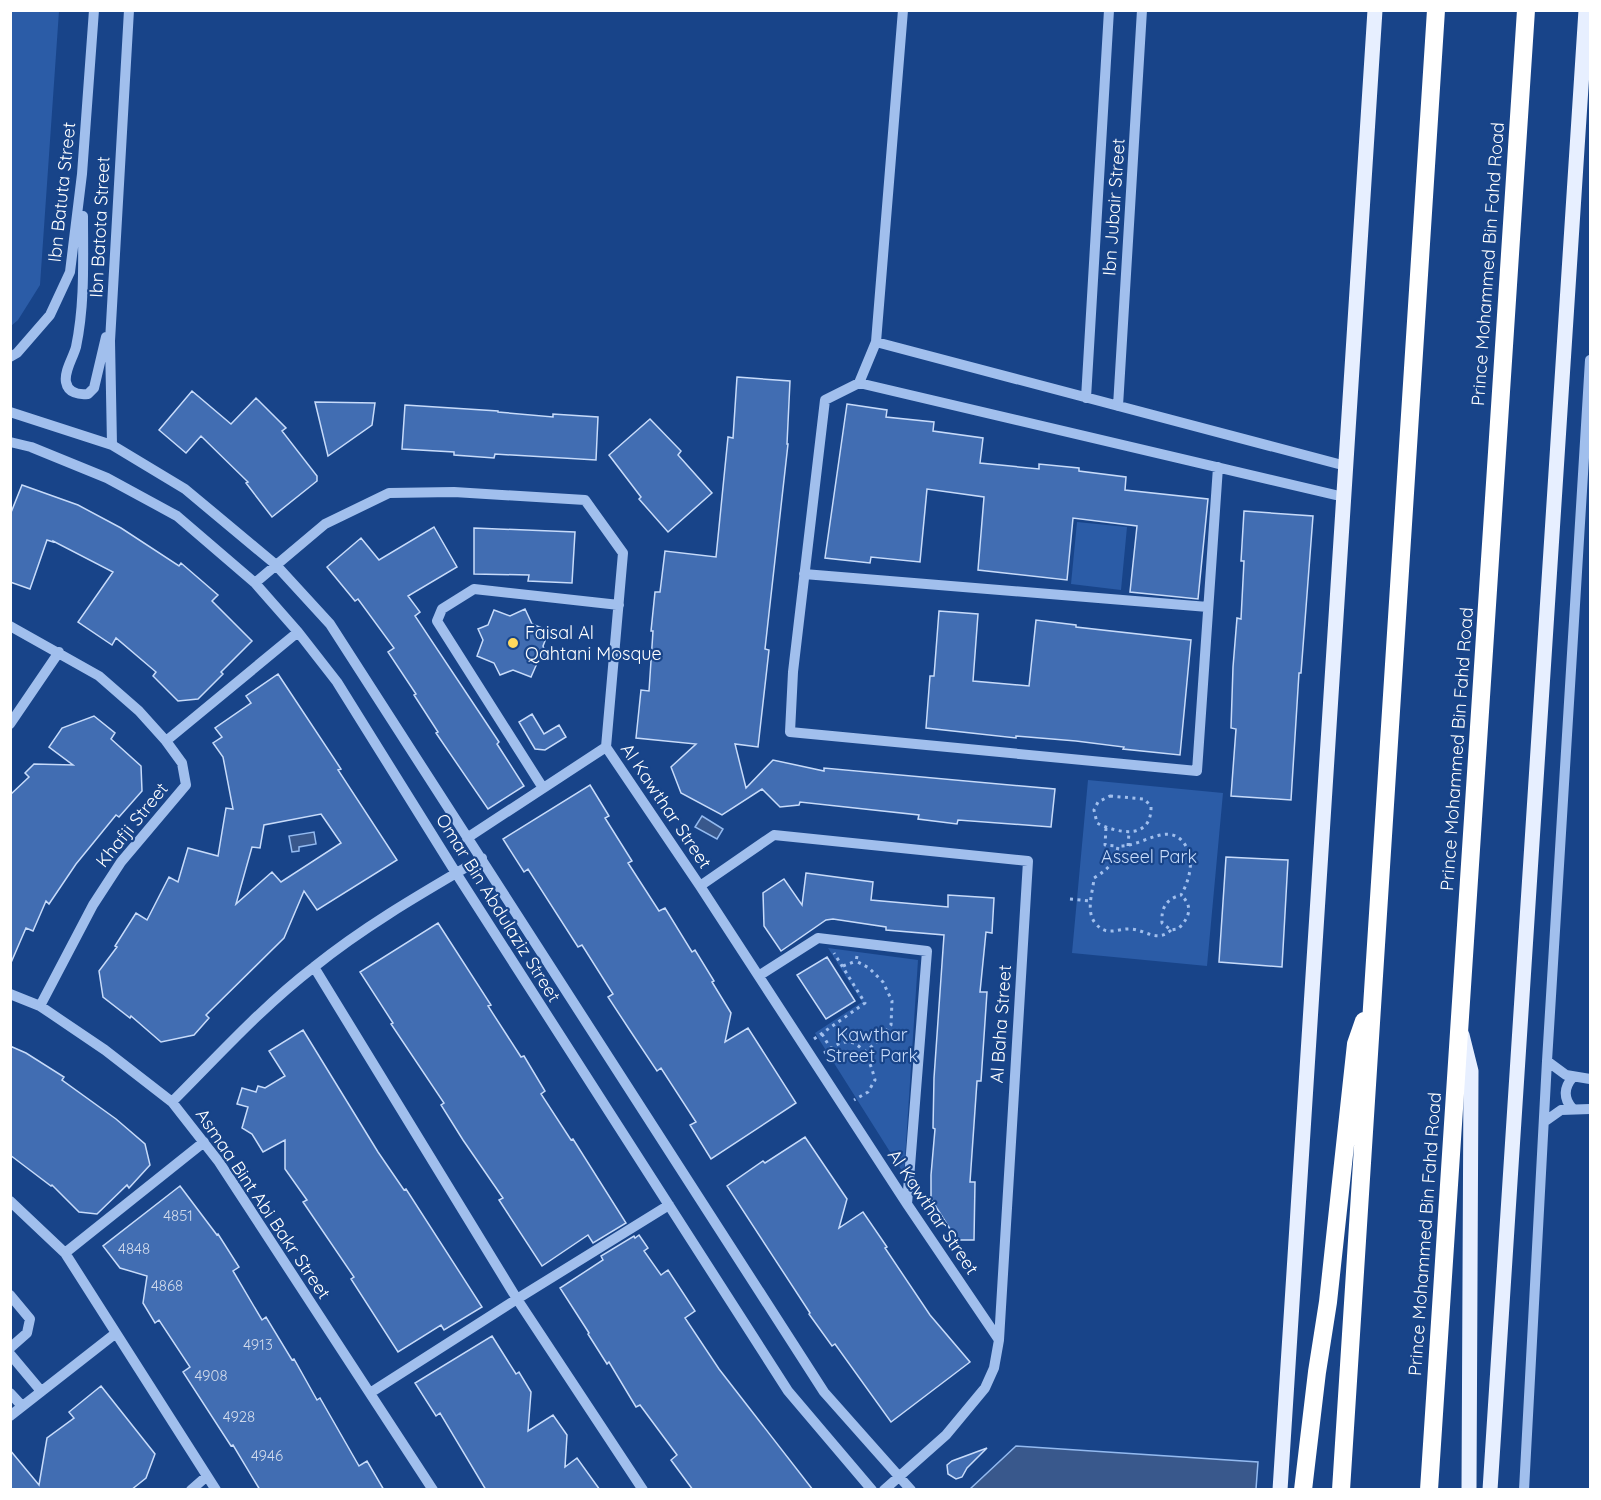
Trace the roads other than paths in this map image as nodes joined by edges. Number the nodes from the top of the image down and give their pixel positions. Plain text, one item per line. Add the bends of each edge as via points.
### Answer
1 (94, 10) edge
2 (129, 10) edge
3 (903, 10) edge
4 (1109, 10) edge
5 (1142, 10) edge
6 (1375, 10) edge
7 (1436, 10) edge
8 (1526, 10) edge
9 (1586, 10) edge
10 (82, 174) junction
11 (112, 310) junction
12 (876, 342) junction
13 (10, 357) edge
14 (1590, 360) edge
15 (1590, 373) edge
16 (859, 383) junction
17 (1086, 398) junction
18 (1118, 406) junction
19 (10, 412) edge
20 (10, 442) edge
21 (112, 445) junction
22 (1346, 466) junction
23 (1218, 467) junction
24 (1344, 497) junction
25 (275, 564) junction
26 (804, 574) junction
27 (255, 583) junction
28 (619, 604) junction
29 (1208, 607) junction
30 (10, 626) edge
31 (298, 632) junction
32 (58, 652) junction
33 (10, 724) edge
34 (166, 741) junction
35 (606, 747) junction
36 (543, 788) junction
37 (467, 838) junction
38 (482, 858) junction
39 (456, 873) junction
40 (700, 886) junction
41 (314, 967) junction
42 (760, 975) junction
43 (10, 994) edge
44 (1371, 999) junction
45 (39, 1006) junction
46 (1460, 1024) junction
47 (1548, 1061) junction
48 (1573, 1077) junction
49 (1590, 1079) edge
50 (172, 1102) junction
51 (1572, 1108) junction
52 (1590, 1108) edge
53 (1544, 1122) junction
54 (204, 1142) junction
55 (10, 1201) edge
56 (907, 1204) junction
57 (669, 1205) junction
58 (65, 1253) junction
59 (10, 1295) edge
60 (517, 1299) junction
61 (116, 1333) junction
62 (999, 1340) junction
63 (10, 1348) edge
64 (10, 1354) edge
65 (41, 1391) junction
66 (10, 1393) edge
67 (370, 1393) junction
68 (22, 1406) junction
69 (10, 1416) edge
70 (207, 1476) junction
71 (899, 1476) junction
72 (191, 1490) edge
73 (216, 1490) edge
74 (433, 1490) edge
75 (643, 1490) edge
76 (872, 1490) edge
77 (884, 1490) edge
78 (911, 1490) edge
79 (1280, 1490) edge
80 (1303, 1490) edge
81 (1341, 1490) edge
82 (1430, 1490) edge
83 (1469, 1490) edge
84 (1490, 1490) edge
85 (1524, 1490) edge

1 - 10 street, Ibn Batuta Street
2 - 11 street, Ibn Batota Street
3 - 12 street
4 - 17 street, Ibn Jubair Street
5 - 18 street, Ibn Jubair Street
6 - 22 main road
7 - 44 highway
8 - 46 highway, Prince Mohammed Bin Fahd Road
9 - 84 main road
10 - 11 street via 81,323 66,381 74,393 88,394 94,388
10 - 13 street, Ibn Batuta Street via 70,272 50,315
11 - 21 street, Ibn Batota Street
12 - 16 street
12 - 17 street
14 - 15 street
15 - 47 street
16 - 23 street
16 - 26 street via 825,400
17 - 18 street
18 - 22 street
19 - 21 street
20 - 27 street, Omar Bin Abdulaziz Street via 107,478 177,516
21 - 25 street via 184,489
22 - 24 main road
23 - 24 street
23 - 29 street
24 - 79 main road
25 - 27 street, Al Kawthar Street
25 - 28 street, Al Kawthar Street via 325,524 389,493 454,492 585,500 623,553
25 - 37 street via 330,624
26 - 29 street
26 - 29 street via 792,672 790,732 1197,771
27 - 31 street, Omar Bin Abdulaziz Street
28 - 35 street, Al Kawthar Street
28 - 36 street via 474,589 442,609 437,621
30 - 32 street, Khafji Street
31 - 34 street
31 - 39 street, Omar Bin Abdulaziz Street via 337,682
32 - 33 street
32 - 34 street, Khafji Street via 99,676
34 - 45 street, Khafji Street via 182,763 186,784 121,862 93,905
35 - 36 street
35 - 40 street, Al Kawthar Street
36 - 37 street
37 - 38 street
38 - 39 street
38 - 71 street via 824,1392
39 - 41 street via 382,917
39 - 57 street, Omar Bin Abdulaziz Street
40 - 42 street, Al Kawthar Street
40 - 62 street, Al Baha Street via 774,835 1028,861
41 - 50 street via 256,1016
41 - 60 street
42 - 56 street, Al Kawthar Street
42 - 56 street via 818,938 927,951
43 - 45 street, Asmaa Bint Abi Bakr Street
44 - 80 highway via 1356,1044
44 - 81 highway
45 - 50 street, Asmaa Bint Abi Bakr Street
46 - 82 highway, Prince Mohammed Bin Fahd Road
46 - 83 main road via 1471,1071
47 - 48 street via 1558,1071
47 - 53 street
48 - 49 street
48 - 51 street via 1565,1092
50 - 54 street, Asmaa Bint Abi Bakr Street
51 - 52 street
51 - 53 street via 1557,1112
53 - 85 street
54 - 58 street
54 - 67 street, Asmaa Bint Abi Bakr Street
55 - 58 street
56 - 62 street, Al Kawthar Street
57 - 60 street
57 - 76 street, Omar Bin Abdulaziz Street via 788,1391
58 - 61 street
59 - 63 street via 30,1319 27,1333
60 - 67 street
60 - 75 street
61 - 65 street
61 - 70 street
62 - 71 street, Al Baha Street via 986,1388 945,1435
64 - 65 street
65 - 68 street
66 - 68 street
67 - 74 street, Asmaa Bint Abi Bakr Street
68 - 69 street
70 - 72 street
70 - 73 street
71 - 77 street, Al Baha Street
71 - 78 street

